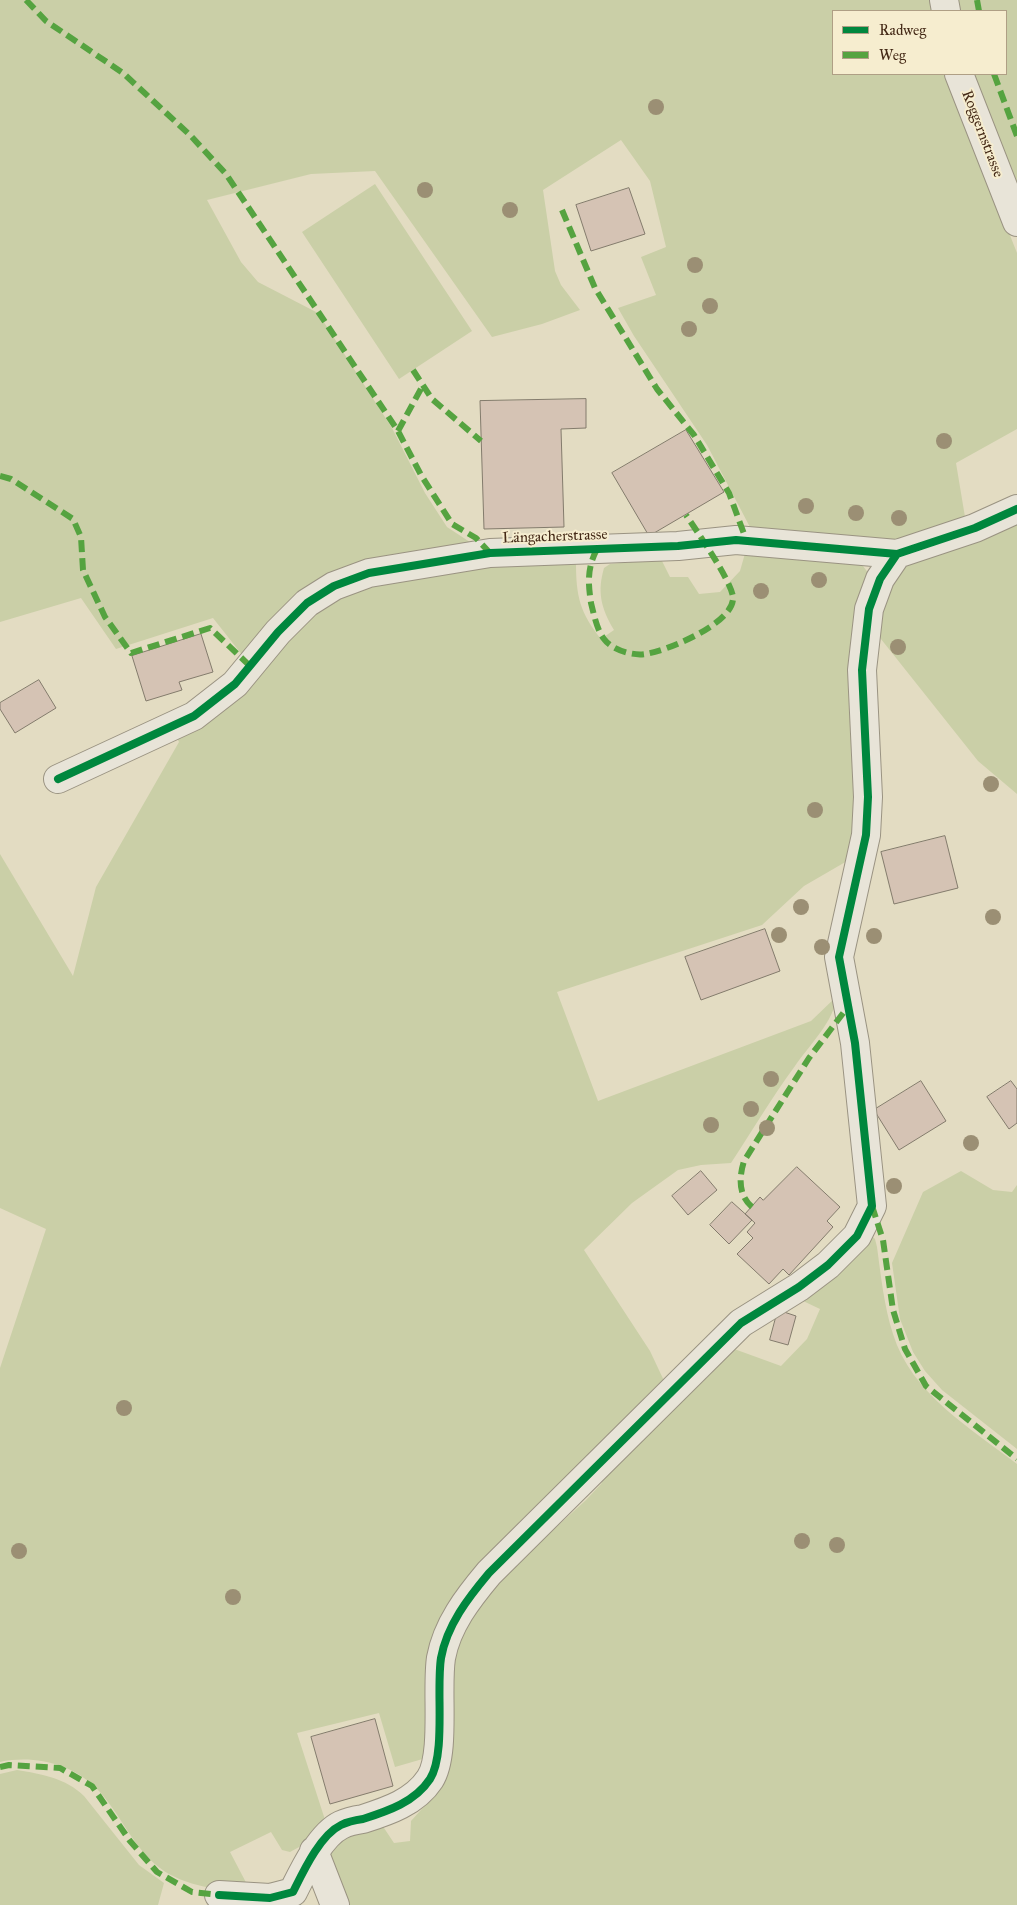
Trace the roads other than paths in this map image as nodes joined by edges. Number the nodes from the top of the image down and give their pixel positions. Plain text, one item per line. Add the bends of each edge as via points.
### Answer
1 (959, 75) edge
2 (1017, 222) edge
3 (1017, 509) edge
4 (897, 554) junction
5 (58, 779) dead end
6 (314, 1851) junction
7 (219, 1895) dead end
8 (335, 1905) edge

1 - 2 street, Roggernstrasse
3 - 4 street via 975,528
4 - 5 street, Längacherstrasse via 736,540 678,546 490,553 378,571 334,586 307,603 235,684 194,716
4 - 6 street via 880,579 869,609 862,670 868,797 866,835 839,957 855,1043 872,1206 857,1236 828,1265 741,1323 489,1573 464,1604 449,1632 441,1658 438,1751 430,1778 412,1798 382,1813 340,1825
6 - 7 street via 293,1892 270,1898
6 - 8 street

